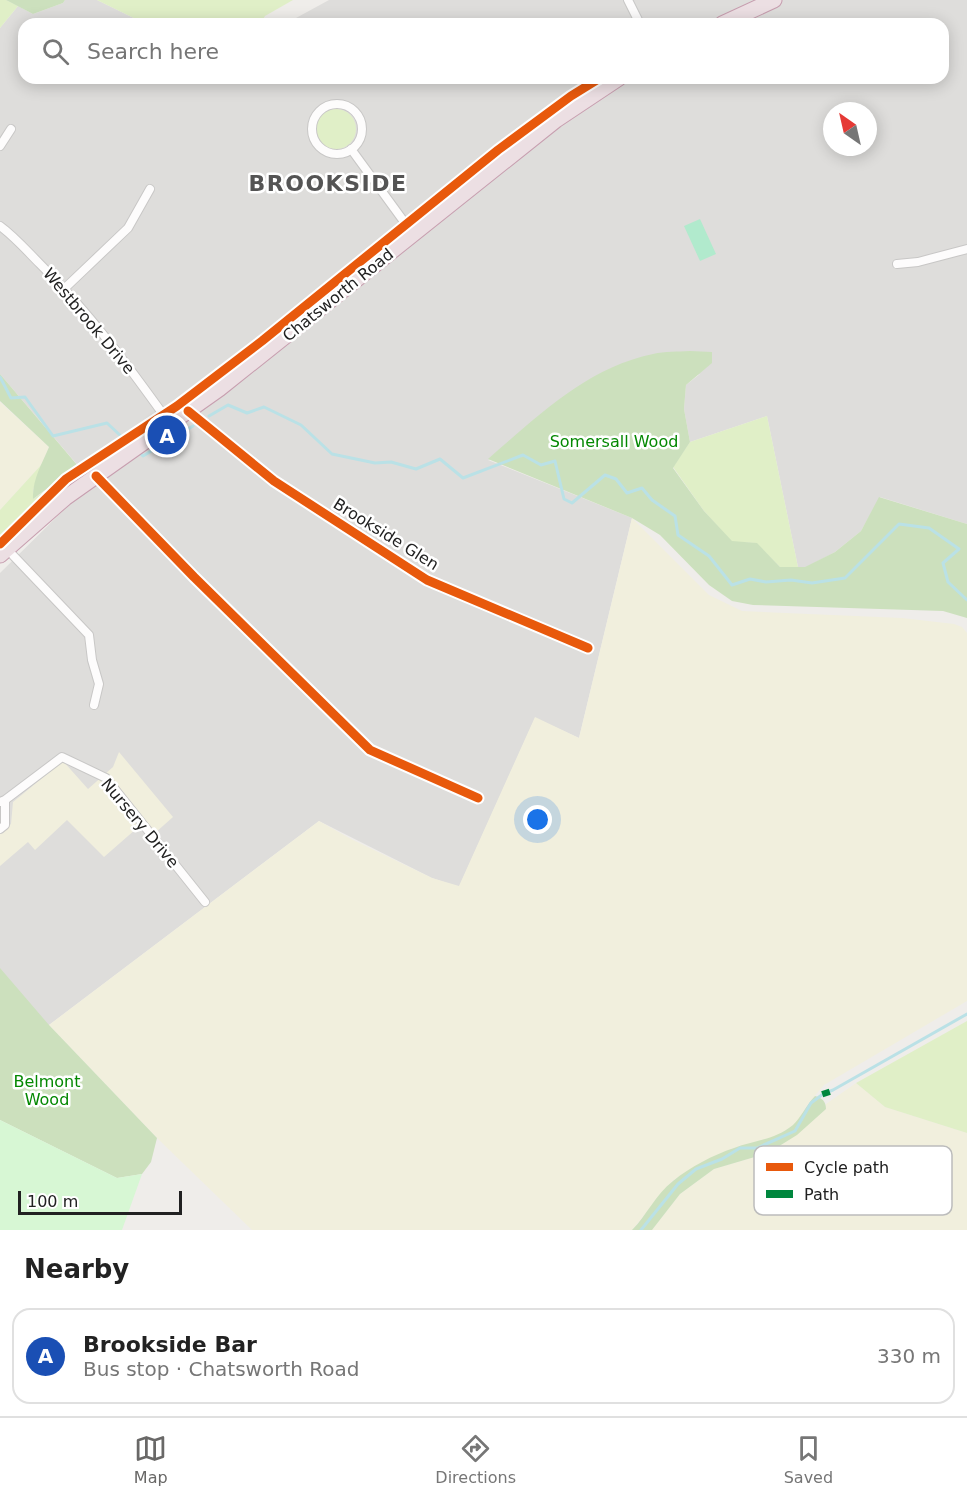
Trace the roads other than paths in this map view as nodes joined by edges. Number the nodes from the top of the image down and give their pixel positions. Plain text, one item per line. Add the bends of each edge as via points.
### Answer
1 (628, 0) edge
2 (774, 0) edge
3 (637, 18) edge
4 (735, 18) edge
5 (610, 84) edge
6 (11, 129) dead end
7 (0, 146) edge
8 (351, 149) junction
9 (150, 189) dead end
10 (0, 226) edge
11 (412, 234) junction
12 (967, 249) edge
13 (897, 264) dead end
14 (65, 288) junction
15 (188, 411) junction
16 (170, 424) junction
17 (96, 476) junction
18 (3, 552) edge
19 (588, 648) dead end
20 (94, 705) dead end
21 (478, 798) dead end
22 (3, 801) edge
23 (0, 830) edge
24 (205, 902) dead end

1 - 3 street
2 - 4 highway
5 - 11 highway, Chatsworth Road via 556,120
6 - 7 street
8 - 8 street via 361,136 356,112 341,104 324,107 314,118 315,142 335,154
8 - 11 street
9 - 14 street via 128,228
10 - 14 street, Westbrook Drive
11 - 15 highway, Chatsworth Road
12 - 13 street
14 - 16 street, Westbrook Drive
15 - 16 highway, Chatsworth Road
15 - 19 street, Brookside Glen via 274,481 427,580
16 - 17 highway, Chatsworth Road
17 - 18 highway, Chatsworth Road
17 - 21 street via 370,750
18 - 20 street via 89,635 99,684
22 - 23 street, Nursery Drive via 5,825
22 - 24 street, Nursery Drive via 62,757 106,778

